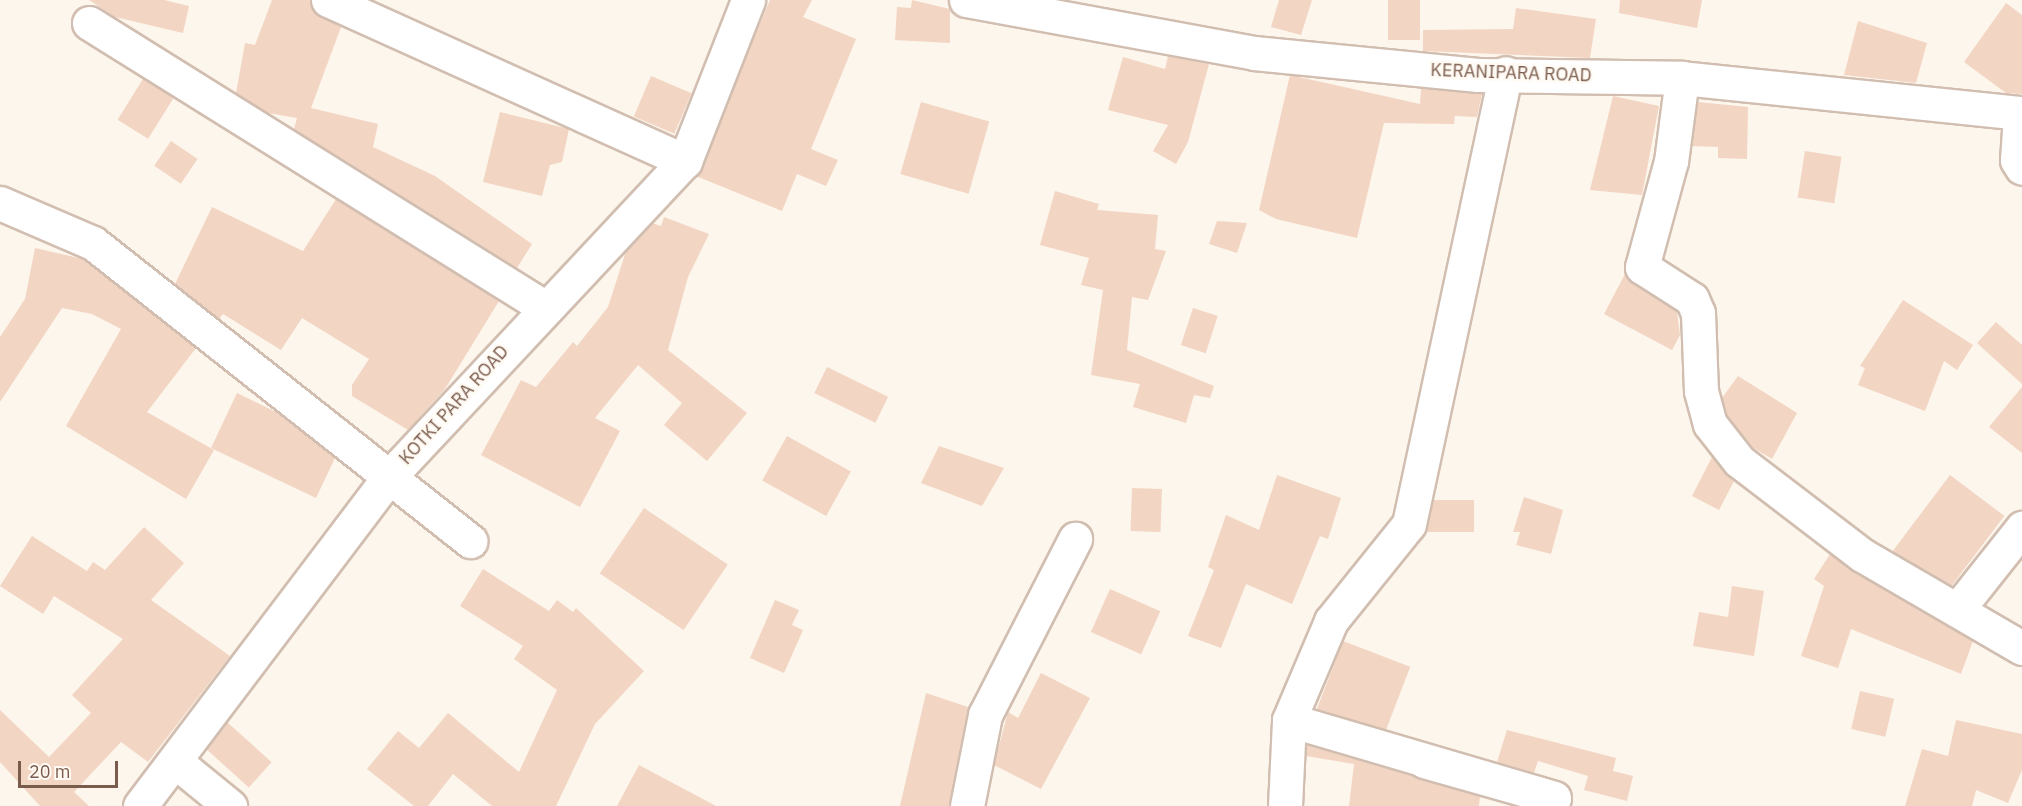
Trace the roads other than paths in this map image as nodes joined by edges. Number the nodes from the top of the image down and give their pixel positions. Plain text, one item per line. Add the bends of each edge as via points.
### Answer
1 (328, 0) edge
2 (748, 0) edge
3 (966, 0) edge
4 (89, 23) dead end
5 (1506, 72) junction
6 (1682, 78) junction
7 (2021, 114) edge
8 (685, 161) junction
9 (2022, 168) edge
10 (0, 203) edge
11 (544, 306) junction
12 (389, 477) junction
13 (2022, 528) edge
14 (1075, 539) dead end
15 (471, 541) dead end
16 (1957, 610) junction
17 (2022, 648) edge
18 (1290, 720) junction
19 (1424, 761) dead end
20 (176, 762) junction
21 (154, 802) edge
22 (230, 806) edge
23 (967, 806) edge
24 (1285, 806) edge

1 - 8 street
2 - 8 street, KOTKI PARA ROAD
3 - 5 street, KERANIPARA ROAD via 1254,53 1478,75
4 - 11 street
5 - 6 street, KERANIPARA ROAD
5 - 18 street via 1409,524 1331,621
6 - 7 street, KERANIPARA ROAD
6 - 16 street via 1671,161 1642,267 1692,299 1698,313 1701,391 1710,424 1739,461 1862,555
7 - 9 street via 2017,160
8 - 11 street, KOTKI PARA ROAD
10 - 12 street via 93,243
11 - 12 street, KOTKI PARA ROAD
12 - 15 street
12 - 20 street, KOTKI PARA ROAD
13 - 16 street
14 - 23 street via 985,715
16 - 17 street
18 - 19 street via 1554,798
18 - 24 street
20 - 21 street, KOTKI PARA ROAD
20 - 22 street

